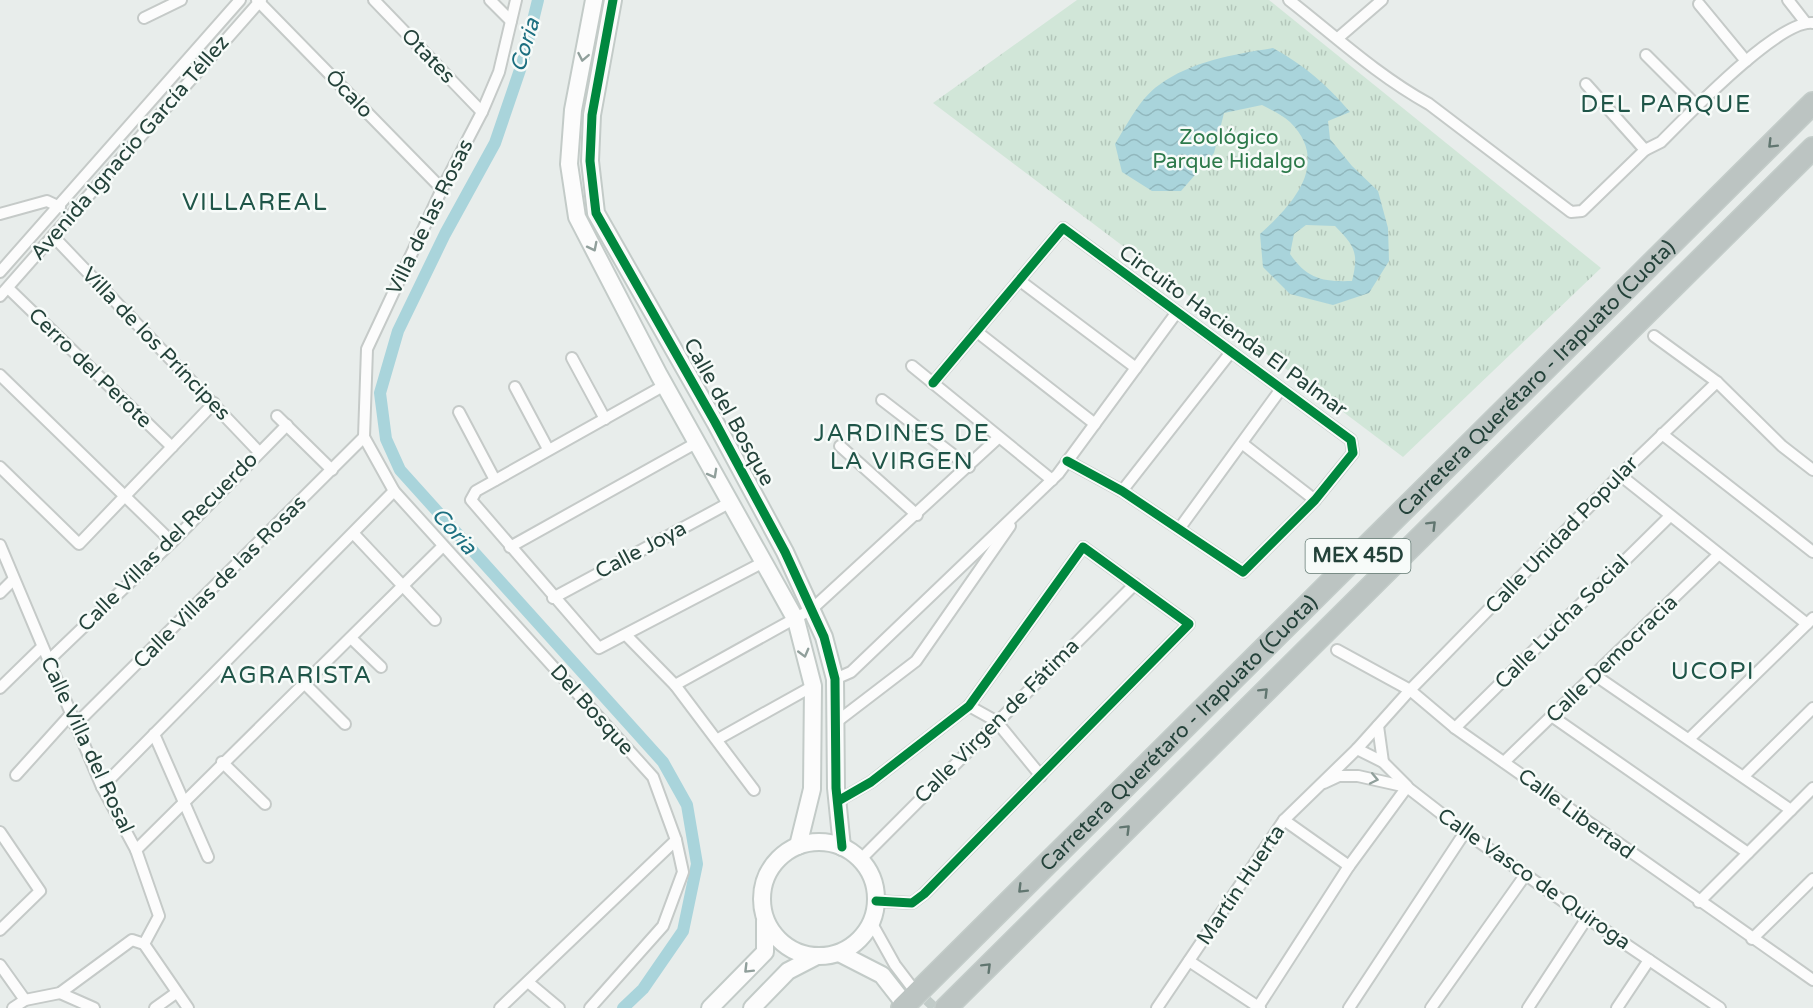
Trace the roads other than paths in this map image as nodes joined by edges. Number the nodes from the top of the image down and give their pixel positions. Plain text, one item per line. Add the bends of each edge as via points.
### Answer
1 (181, 0) edge
2 (223, 0) edge
3 (240, 0) edge
4 (374, 0) edge
5 (490, 0) edge
6 (516, 0) edge
7 (594, 0) edge
8 (613, 0) edge
9 (1289, 0) edge
10 (1382, 0) edge
11 (1788, 0) edge
12 (259, 1) edge
13 (1699, 4) dead end
14 (229, 12) junction
15 (144, 18) dead end
16 (512, 21) junction
17 (1810, 23) edge
18 (237, 26) junction
19 (1338, 38) junction
20 (1646, 55) dead end
21 (1746, 61) junction
22 (1586, 84) dead end
23 (153, 101) junction
24 (1813, 103) edge
25 (1697, 106) junction
26 (164, 111) junction
27 (482, 112) junction
28 (1813, 148) edge
29 (1645, 150) junction
30 (442, 189) junction
31 (60, 207) junction
32 (0, 214) edge
33 (53, 236) junction
34 (0, 272) edge
35 (1019, 280) junction
36 (4, 292) edge
37 (1177, 312) junction
38 (976, 331) junction
39 (1654, 336) dead end
40 (1231, 352) junction
41 (572, 358) dead end
42 (912, 366) dead end
43 (1136, 368) junction
44 (0, 375) edge
45 (1717, 382) junction
46 (933, 383) junction
47 (665, 385) junction
48 (516, 387) dead end
49 (1281, 389) junction
50 (882, 400) dead end
51 (214, 403) junction
52 (459, 412) dead end
53 (277, 416) dead end
54 (605, 419) junction
55 (1095, 423) junction
56 (287, 425) junction
57 (1662, 434) junction
58 (364, 437) junction
59 (998, 438) junction
60 (696, 443) junction
61 (1243, 444) junction
62 (840, 446) dead end
63 (172, 447) junction
64 (548, 449) junction
65 (259, 452) junction
66 (1067, 461) junction
67 (0, 467) edge
68 (969, 467) junction
69 (332, 470) junction
70 (1813, 470) edge
71 (1620, 476) junction
72 (495, 480) junction
73 (1052, 480) junction
74 (394, 491) junction
75 (1122, 491) junction
76 (126, 498) junction
77 (1315, 500) junction
78 (729, 503) junction
79 (1024, 506) junction
80 (917, 515) junction
81 (1669, 517) junction
82 (1179, 529) junction
83 (354, 534) junction
84 (172, 542) junction
85 (0, 545) edge
86 (442, 547) junction
87 (510, 548) junction
88 (1813, 552) edge
89 (1718, 555) junction
90 (762, 563) junction
91 (13, 580) junction
92 (1135, 584) junction
93 (404, 587) junction
94 (0, 593) edge
95 (553, 598) junction
96 (812, 609) junction
97 (435, 620) dead end
98 (796, 620) junction
99 (1810, 621) edge
100 (627, 636) junction
101 (352, 639) junction
102 (42, 647) junction
103 (1337, 650) dead end
104 (49, 660) junction
105 (381, 667) dead end
106 (1596, 676) junction
107 (835, 679) junction
108 (305, 684) junction
109 (675, 685) junction
110 (813, 686) junction
111 (0, 688) edge
112 (1410, 690) junction
113 (969, 706) junction
114 (1813, 708) edge
115 (71, 714) junction
116 (1553, 717) junction
117 (996, 721) junction
118 (835, 723) junction
119 (345, 724) dead end
120 (75, 725) junction
121 (1378, 726) junction
122 (1455, 728) junction
123 (154, 734) junction
124 (718, 739) junction
125 (1689, 739) junction
126 (1357, 749) junction
127 (222, 762) junction
128 (1383, 762) junction
129 (1504, 762) junction
130 (16, 775) dead end
131 (1041, 776) junction
132 (1339, 776) joint
133 (1744, 776) junction
134 (1318, 785) junction
135 (102, 787) junction
136 (1407, 787) junction
137 (1813, 788) edge
138 (754, 790) dead end
139 (838, 801) junction
140 (182, 802) junction
141 (265, 804) dead end
142 (1791, 810) junction
143 (1284, 820) junction
144 (0, 832) edge
145 (1465, 832) junction
146 (676, 840) junction
147 (798, 846) junction
148 (4, 847) edge
149 (842, 847) junction
150 (136, 850) junction
151 (1748, 853) junction
152 (208, 857) dead end
153 (860, 860) junction
154 (1349, 866) junction
155 (1526, 874) junction
156 (1813, 879) edge
157 (876, 901) junction
158 (1699, 902) junction
159 (1587, 918) junction
160 (765, 920) junction
161 (871, 922) junction
162 (0, 930) edge
163 (1752, 939) junction
164 (144, 944) junction
165 (839, 953) junction
166 (817, 956) junction
167 (1650, 960) junction
168 (1189, 961) junction
169 (0, 964) edge
170 (1813, 980) edge
171 (528, 982) junction
172 (60, 993) junction
173 (176, 993) junction
174 (904, 997) edge
175 (25, 1000) junction
176 (1714, 1006) edge
177 (13, 1008) edge
178 (94, 1008) edge
179 (155, 1008) edge
180 (188, 1008) edge
181 (500, 1008) edge
182 (559, 1008) edge
183 (590, 1008) edge
184 (710, 1008) edge
185 (752, 1008) edge
186 (946, 1008) edge
187 (1157, 1008) edge
188 (1259, 1008) edge
189 (1349, 1008) edge
190 (1431, 1008) edge
191 (1528, 1008) edge
192 (1617, 1008) edge

1 - 15 street
2 - 14 street
3 - 14 street, Avenida Ignacio García Téllez
4 - 27 street, Otates
5 - 16 street
6 - 16 street, Villa de las Rosas
7 -> 47 street, Calle del Bosque via 573,110 569,164 577,217
8 - 96 street, Calle del Bosque via 592,115 590,161 596,213 715,422
9 - 19 street
10 - 19 street
11 - 17 street
12 - 18 street, Avenida Ignacio García Téllez
12 - 30 street, Ócalo
13 - 21 street
14 - 18 street
14 - 23 street, Avenida Ignacio García Téllez
16 - 27 street, Villa de las Rosas via 499,72
17 - 21 street via 1791,28
18 - 26 street, Avenida Ignacio García Téllez
19 - 29 street via 1571,212 1582,211
20 - 25 street
21 - 25 street
22 - 29 street
23 - 26 street
23 - 31 street, Avenida Ignacio García Téllez
24 -> 174 highway, Carretera Querétaro - Irapuato (Cuota) / MEX 45D
25 - 29 street via 1661,142
26 - 33 street, Avenida Ignacio García Téllez
27 - 30 street, Villa de las Rosas
186 -> 28 highway, Carretera Querétaro - Irapuato (Cuota) / MEX 45D
30 - 58 street, Villa de las Rosas via 367,349
31 - 32 street via 47,201
31 - 34 street, Avenida Ignacio García Téllez
33 - 36 street, Avenida Ignacio García Téllez
33 - 51 street, Villa de los Príncipes
35 - 37 street, Circuito Hacienda El Palmar via 1063,228
35 - 38 street, Circuito Hacienda El Palmar
35 - 43 street
36 - 63 street, Cerro del Perote
37 - 40 street, Circuito Hacienda El Palmar
37 - 43 street
38 - 46 street, Circuito Hacienda El Palmar
38 - 55 street
39 - 45 street
40 - 49 street, Circuito Hacienda El Palmar
40 - 75 street
41 - 54 street
42 - 46 street
43 - 55 street
44 - 76 street
45 - 57 street, Calle Unidad Popular
45 - 70 street via 1782,446
46 - 59 street
47 - 54 street
47 - 60 street, Calle del Bosque
48 - 64 street
49 - 61 street
49 - 77 street, Circuito Hacienda El Palmar via 1351,440 1354,448
50 - 68 street
51 - 63 street
51 - 65 street, Villa de los Príncipes
52 - 72 street
53 - 56 street
54 - 64 street
55 - 66 street
56 - 65 street, Calle Villas del Recuerdo
56 - 69 street
57 - 71 street, Calle Unidad Popular
57 - 88 street
58 - 69 street, Calle Villas de las Rosas
58 - 74 street, Del Bosque
59 - 68 street
59 - 73 street
60 -> 78 street, Calle del Bosque
60 - 87 street
61 - 77 street
61 - 82 street
62 - 80 street
63 - 76 street
64 - 72 street
65 - 84 street, Calle Villas del Recuerdo
66 - 73 street
66 - 75 street, Circuito Hacienda El Palmar
67 - 76 street via 80,544
68 - 80 street
69 - 120 street, Calle Villas de las Rosas
71 - 81 street
71 - 112 street, Calle Unidad Popular
72 - 87 street via 476,491 471,500
73 - 79 street
74 - 83 street
74 - 86 street, Del Bosque
75 - 82 street, Circuito Hacienda El Palmar
76 - 84 street
77 - 82 street, Circuito Hacienda El Palmar via 1243,572
78 - 90 street, Calle del Bosque
78 - 95 street, Calle Joya
79 - 107 street via 851,672
79 - 118 street via 916,661
80 - 96 street
81 - 89 street
81 - 122 street, Calle Lucha Social
83 - 93 street
83 - 123 street
84 - 104 street, Calle Villas del Recuerdo
85 - 91 street, Calle Villa del Rosal
86 - 93 street
86 - 146 street, Del Bosque via 653,777
87 - 95 street
89 - 99 street
89 - 106 street, Calle Democracia
90 - 98 street, Calle del Bosque
90 - 100 street
91 - 94 street
91 - 102 street, Calle Villa del Rosal
92 - 113 street via 1083,547
92 - 117 street, Calle Virgen de Fátima
92 - 131 street via 1189,624
93 - 97 street
93 - 101 street
95 - 100 street via 599,648
96 - 98 street
96 - 107 street, Calle del Bosque
98 - 109 street
98 -> 110 street, Calle del Bosque
99 - 125 street
100 - 109 street
101 - 105 street
101 - 108 street
102 - 104 street, Calle Villa del Rosal
102 - 111 street
103 - 112 street, Calle Libertad
104 - 115 street, Calle Villa del Rosal
106 - 116 street, Calle Democracia
106 - 125 street
107 - 118 street, Calle del Bosque
108 - 119 street
108 - 127 street
109 - 124 street
110 - 124 street
110 - 147 street, Calle del Bosque via 812,789
112 - 121 street, Calle Unidad Popular
112 - 122 street, Calle Libertad
113 - 117 street
113 - 139 street via 871,782
114 - 133 street
115 - 120 street, Calle Villa del Rosal
115 - 130 street
116 - 129 street, Calle Democracia
116 - 151 street
117 - 131 street
117 - 153 street, Calle Virgen de Fátima
118 - 139 street, Calle del Bosque
120 - 135 street, Calle Villa del Rosal
121 - 126 street, Calle Unidad Popular
121 - 128 street
122 - 129 street, Calle Libertad
123 - 135 street
123 - 140 street
124 - 138 street
125 - 133 street
126 - 128 street
126 - 134 street, Calle Unidad Popular
127 - 140 street
127 - 141 street
128 - 136 street
129 - 158 street, Calle Libertad
131 - 157 street via 924,894 912,903
132 - 134 street, Martín Huerta
132 -> 136 street, Calle Vasco de Quiroga via 1358,776
133 - 142 street
134 - 143 street, Martín Huerta
135 - 150 street, Calle Villa del Rosal
136 - 145 street, Calle Vasco de Quiroga
136 - 154 street
137 - 142 street
139 - 149 street, Calle del Bosque
140 - 150 street
140 - 152 street
142 - 151 street
143 - 154 street
143 - 168 street, Martín Huerta
144 - 148 street
145 - 155 street, Calle Vasco de Quiroga
145 - 189 street
146 - 171 street
146 - 183 street, Del Bosque via 683,872 663,926
147 - 149 street via 820,842
147 - 160 street via 779,858 766,876 761,898
148 - 162 street via 40,891
149 - 153 street
150 - 164 street, Calle Villa del Rosal via 159,916
151 - 158 street
153 - 157 street via 872,879
154 - 188 street
155 - 159 street, Calle Vasco de Quiroga
155 - 190 street
156 - 163 street
157 - 161 street
158 - 163 street, Calle Libertad
159 - 167 street, Calle Vasco de Quiroga
159 - 191 street
160 - 166 street via 777,939 795,952
160 -> 184 street via 765,952
161 - 165 street via 858,941
161 - 174 street via 895,965
163 - 170 street, Calle Libertad
164 - 172 street via 132,939
164 - 173 street
165 - 166 street
165 - 174 street via 882,975
166 - 185 street via 788,971
167 - 176 street, Calle Vasco de Quiroga
167 - 192 street
168 - 187 street, Martín Huerta
168 - 188 street
169 - 175 street
171 - 181 street
171 - 182 street
172 - 175 street
172 - 178 street
173 - 179 street
173 - 180 street
175 - 177 street

